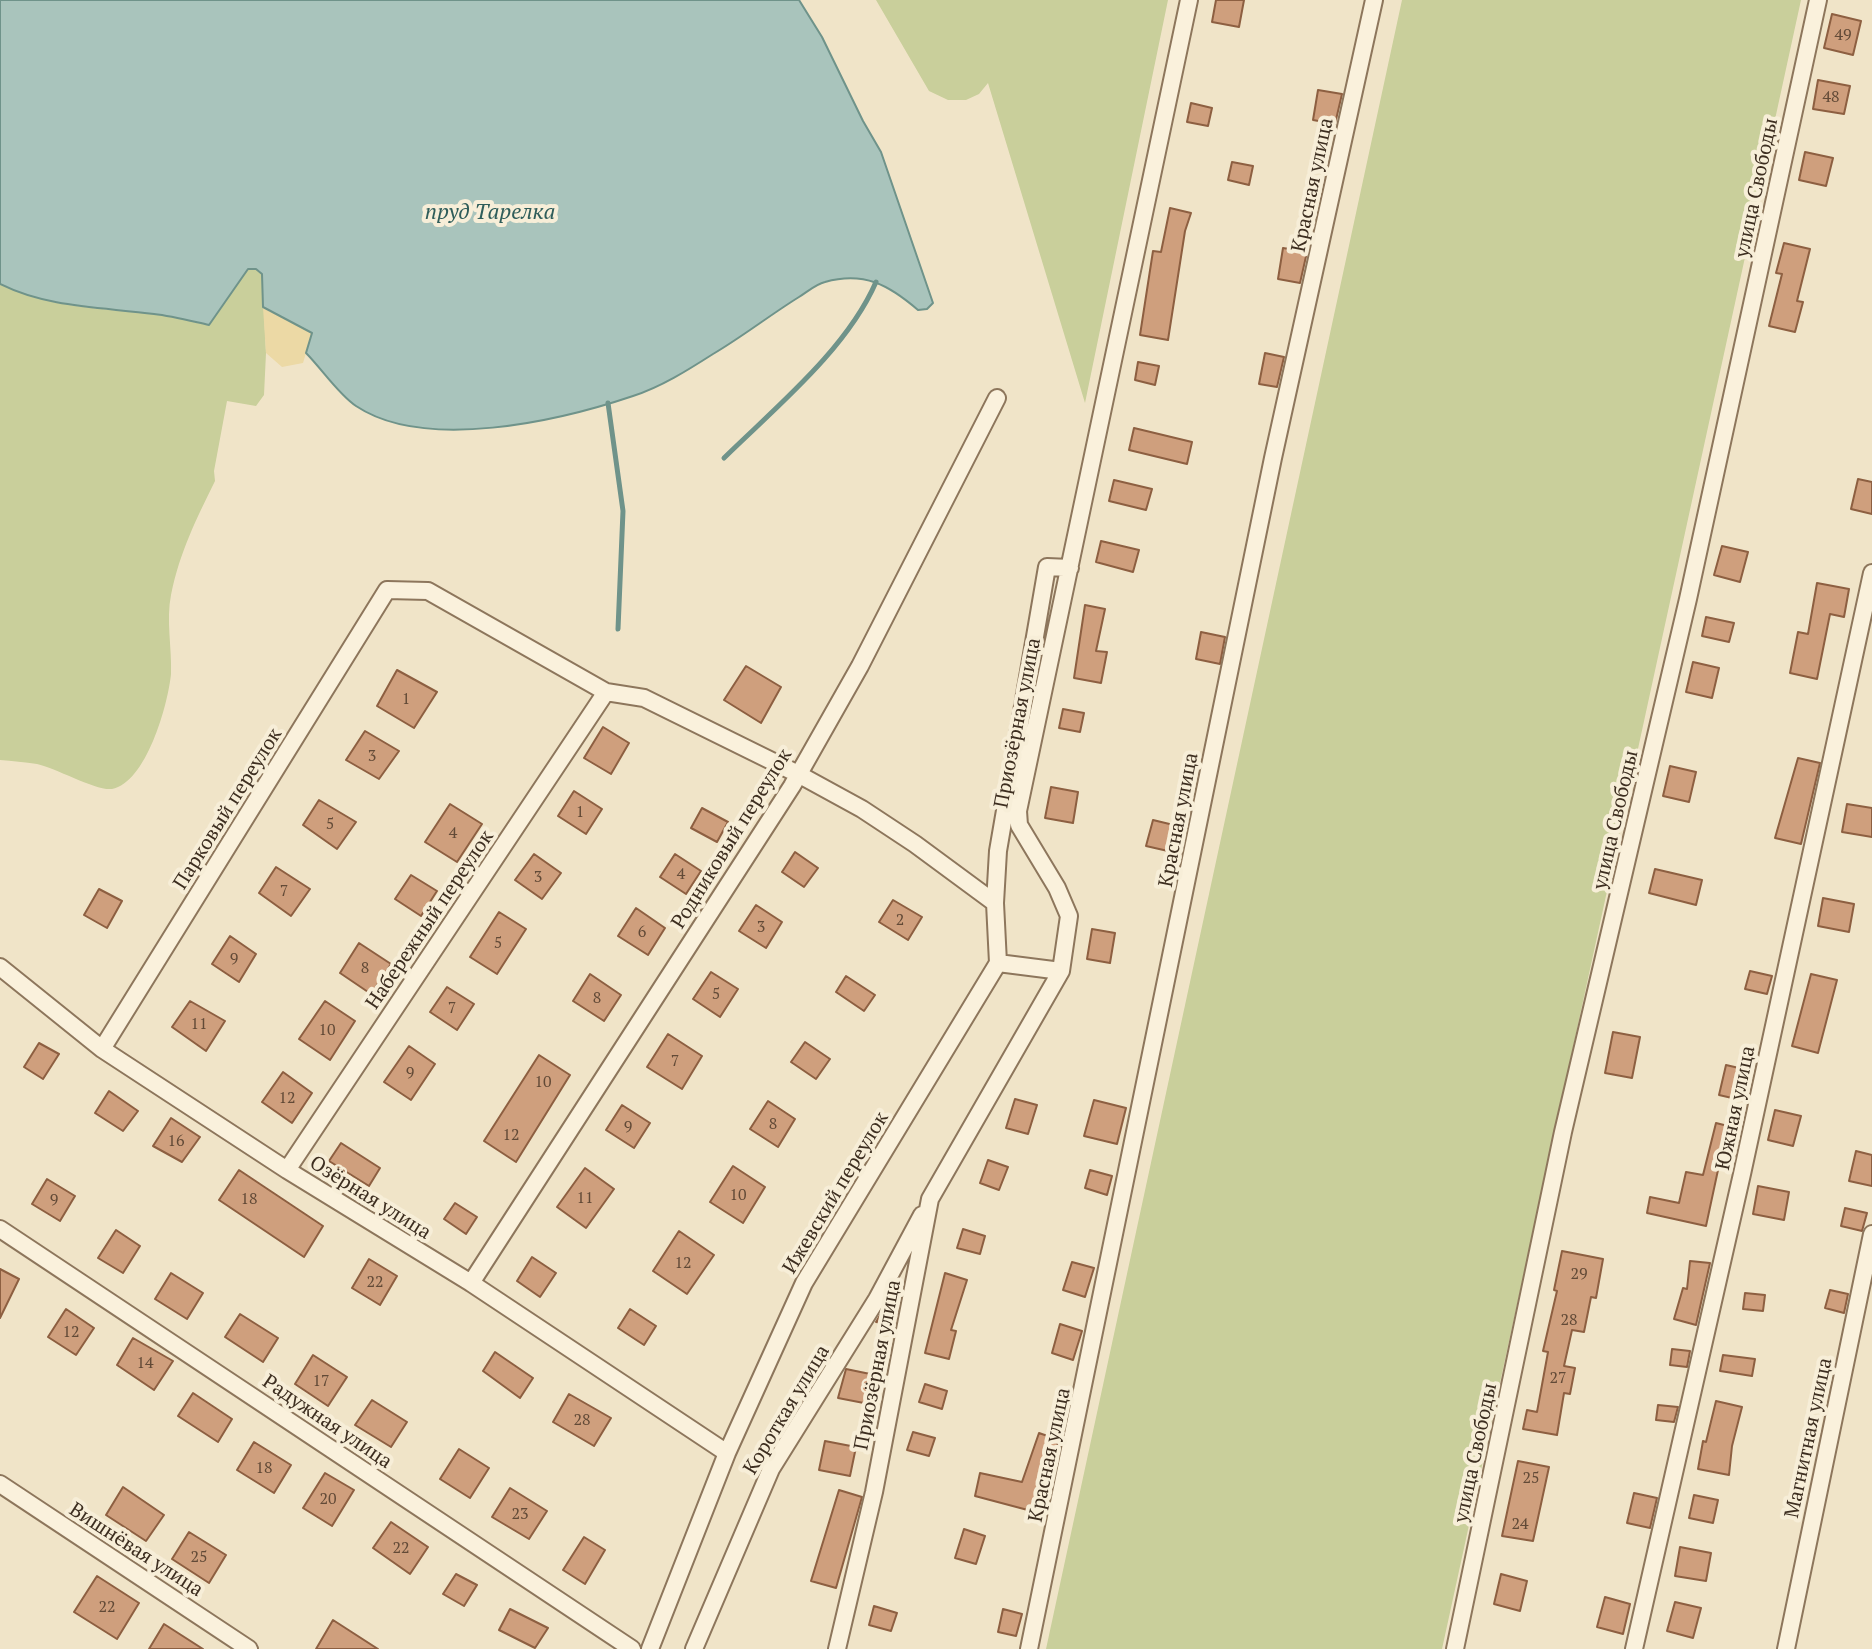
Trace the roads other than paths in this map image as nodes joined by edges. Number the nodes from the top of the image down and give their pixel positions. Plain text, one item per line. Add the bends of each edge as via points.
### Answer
1 (1189, 0) edge
2 (1374, 0) edge
3 (1818, 0) edge
4 (997, 398) dead end
5 (1070, 568) junction
6 (1872, 573) edge
7 (606, 692) junction
8 (798, 774) junction
9 (995, 903) junction
10 (998, 963) junction
11 (0, 967) edge
12 (1061, 971) junction
13 (102, 1049) junction
14 (287, 1170) junction
15 (930, 1199) junction
16 (0, 1229) edge
17 (1872, 1234) edge
18 (471, 1283) junction
19 (727, 1453) junction
20 (0, 1484) edge
21 (249, 1649) edge
22 (632, 1649) edge
23 (650, 1649) edge
24 (694, 1649) edge
25 (837, 1649) edge
26 (1029, 1649) edge
27 (1455, 1649) edge
28 (1634, 1649) edge
29 (1786, 1649) edge

1 - 5 street, Приозёрная улица
2 - 26 street, Красная улица via 1273,458
3 - 27 street, улица Свободы via 1688,599 1563,1132
4 - 8 street, Родниковый переулок via 860,666
5 - 9 street via 1047,567 998,851
5 - 12 street, Приозёрная улица via 1018,811 1019,825 1069,916
6 - 28 street, Южная улица
7 - 8 street via 644,698
7 - 13 street, Парковый переулок via 428,591 387,590
7 - 14 street, Набережный переулок
8 - 9 street via 862,809
8 - 18 street, Родниковый переулок
9 - 10 street
10 - 12 street
10 - 19 street, Ижевский переулок via 804,1283
11 - 13 street, Озёрная улица
12 - 15 street, Приозёрная улица
13 - 14 street, Озёрная улица
14 - 18 street, Озёрная улица
15 - 24 street, Короткая улица via 877,1299 771,1469
15 - 25 street, Приозёрная улица via 874,1492
16 - 22 street, Радужная улица
17 - 29 street, Магнитная улица
18 - 19 street, Озёрная улица
19 - 23 street, Ижевский переулок
20 - 21 street, Вишнёвая улица

